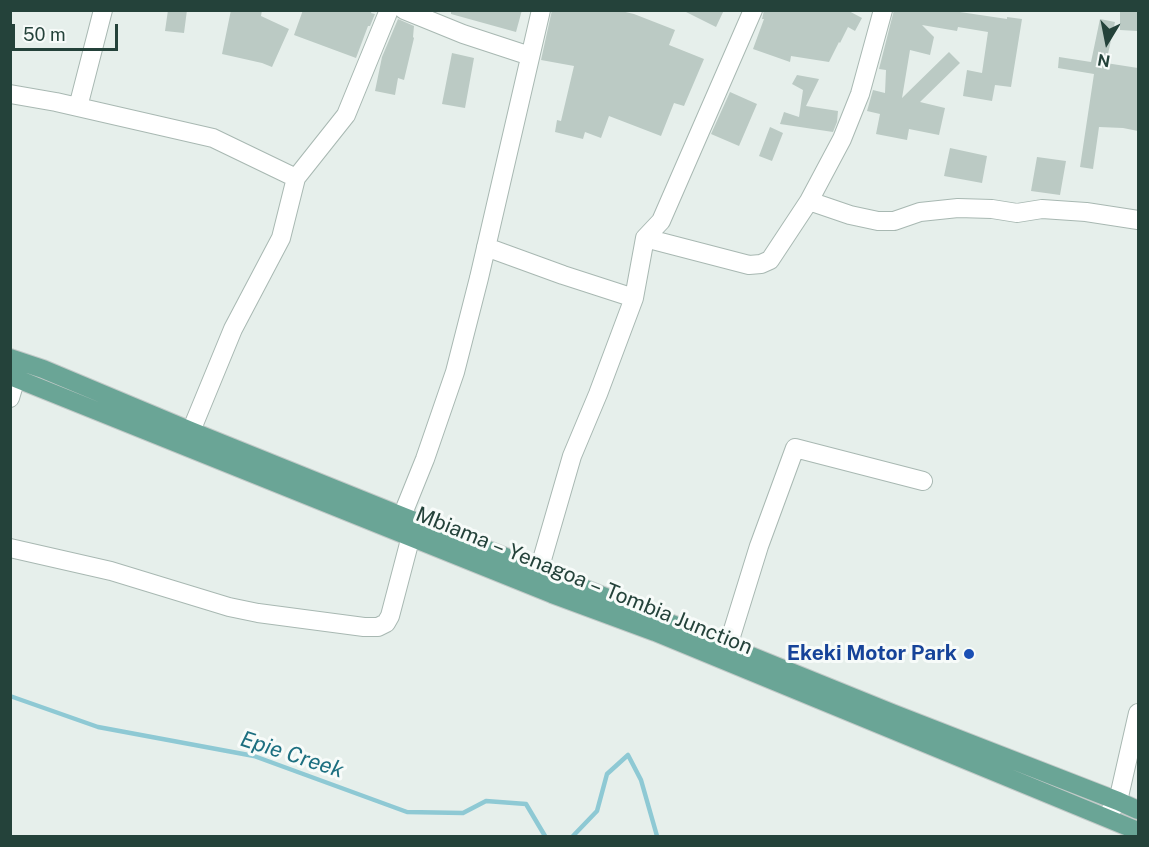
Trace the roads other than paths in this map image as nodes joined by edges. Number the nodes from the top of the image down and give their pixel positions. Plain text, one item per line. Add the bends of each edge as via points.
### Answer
1 (103, 10) edge
2 (389, 10) edge
3 (404, 10) edge
4 (541, 10) edge
5 (753, 10) edge
6 (884, 10) edge
7 (530, 56) junction
8 (10, 94) edge
9 (78, 107) junction
10 (296, 178) junction
11 (809, 201) junction
12 (1138, 220) edge
13 (645, 238) junction
14 (486, 247) junction
15 (634, 298) junction
16 (10, 358) edge
17 (13, 377) edge
18 (10, 398) edge
19 (191, 431) junction
20 (923, 481) dead end
21 (402, 516) junction
22 (411, 536) junction
23 (10, 548) edge
24 (539, 570) junction
25 (728, 646) junction
26 (1138, 713) edge
27 (1118, 801) junction
28 (1138, 806) edge
29 (1106, 817) junction
30 (1137, 830) edge

1 - 9 street
2 - 10 street via 346,115
3 - 7 street
4 - 7 street
5 - 13 street via 662,221
6 - 11 street via 860,94 842,139
7 - 14 street
8 - 9 street
9 - 10 street via 213,138
10 - 19 street via 281,238 233,329
11 - 12 street via 878,221 958,208 1017,213 1042,209 1075,211
11 - 13 street via 770,260 761,264 749,265
13 - 15 street
14 - 15 street
14 - 21 street via 456,372
15 - 24 street via 572,456
16 - 19 main road, Mbiama – Yenagoa – Tombia Junction
17 - 18 street
17 - 22 main road, Mbiama – Yenagoa – Tombia Junction
19 - 21 main road, Mbiama – Yenagoa – Tombia Junction
20 - 25 street via 795,448
21 - 24 main road, Mbiama – Yenagoa – Tombia Junction
22 - 23 street via 390,616 378,627 229,607 111,571
22 - 29 main road, Mbiama – Yenagoa – Tombia Junction
24 - 25 main road, Mbiama – Yenagoa – Tombia Junction
25 - 27 main road, Mbiama – Yenagoa – Tombia Junction
26 - 27 street
27 - 28 main road, Mbiama – Yenagoa – Tombia Junction
27 - 29 street
28 - 30 street
29 - 30 main road, Mbiama – Yenagoa – Tombia Junction

